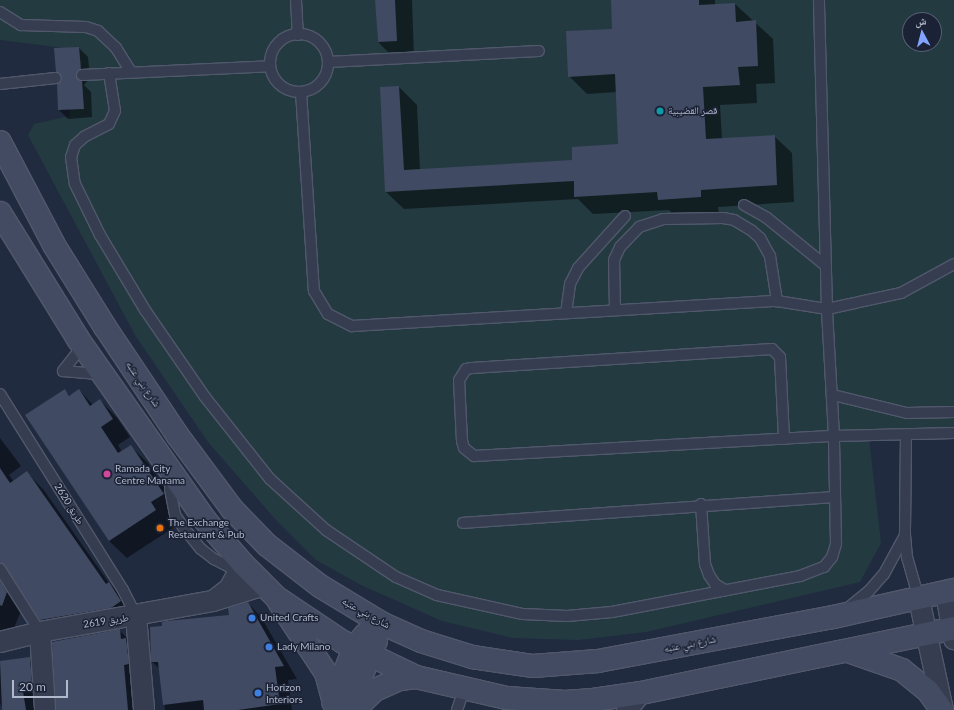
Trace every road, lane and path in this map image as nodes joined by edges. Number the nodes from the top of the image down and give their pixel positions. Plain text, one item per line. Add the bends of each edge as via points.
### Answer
1 (296, 0) edge
2 (819, 0) edge
3 (0, 12) edge
4 (298, 35) junction
5 (539, 51) dead end
6 (328, 62) junction
7 (270, 66) junction
8 (131, 72) junction
9 (109, 73) junction
10 (82, 76) dead end
11 (56, 78) dead end
12 (0, 84) edge
13 (301, 92) junction
14 (0, 142) edge
15 (744, 204) dead end
16 (0, 213) edge
17 (625, 216) dead end
18 (7, 237) edge
19 (954, 264) edge
20 (826, 266) junction
21 (777, 301) junction
22 (827, 309) junction
23 (615, 310) junction
24 (566, 313) junction
25 (78, 339) junction
26 (103, 374) junction
27 (0, 394) edge
28 (833, 395) junction
29 (954, 412) edge
30 (954, 433) edge
31 (906, 435) junction
32 (834, 436) junction
33 (784, 439) junction
34 (834, 497) junction
35 (701, 504) junction
36 (463, 523) dead end
37 (905, 535) junction
38 (243, 564) junction
39 (0, 569) edge
40 (725, 590) junction
41 (270, 592) junction
42 (950, 592) edge
43 (919, 599) junction
44 (213, 601) junction
45 (136, 616) junction
46 (833, 617) junction
47 (381, 623) junction
48 (40, 632) junction
49 (953, 632) edge
50 (925, 634) junction
51 (0, 642) edge
52 (848, 651) junction
53 (362, 652) junction
54 (416, 677) junction
55 (464, 690) junction
56 (641, 693) junction
57 (507, 704) edge
58 (337, 707) edge
59 (45, 710) edge
60 (144, 710) edge
61 (354, 710) edge
62 (456, 710) edge
63 (627, 710) edge
64 (942, 710) edge

1 - 4 lane
2 - 20 lane
3 - 8 lane via 21,25 86,27 98,31 116,48
4 - 6 lane via 315,39 322,45
4 - 7 lane via 289,36 275,48
5 - 6 lane
6 - 13 lane via 321,82 310,90
7 - 8 lane
7 - 13 lane via 272,74 284,88
8 - 9 lane
9 - 10 lane
9 - 40 lane via 115,111 109,124 84,137 75,145 71,157 75,184 100,235 145,310 205,397 270,479 326,530 396,577 437,595 523,614 567,616 648,606
11 - 12 lane
13 - 24 lane via 314,291 328,314 339,322 365,326
14 - 47 main road, شارع بني عتبه via 54,245 105,327 178,436 232,509 267,545 320,586
15 - 20 lane via 767,218
16 - 18 main road
17 - 24 lane via 578,268 570,284
18 - 25 main road
19 - 22 lane via 901,293
20 - 22 lane
21 - 22 lane
21 - 23 lane
21 - 23 lane via 770,256 752,230 734,220 723,218 663,219 639,227 620,246 614,260
22 - 28 lane
23 - 24 lane
25 - 26 main road
25 - 26 lane via 76,353 63,371
26 - 38 main road via 205,520
27 - 45 lane, طريق 2620
28 - 29 lane via 907,413
28 - 32 lane
30 - 31 lane
31 - 32 lane
31 - 37 lane
32 - 33 lane
32 - 34 lane
33 - 33 lane via 780,357 772,349 472,368 466,369 459,380 462,441 464,448 474,456
34 - 35 lane
34 - 40 lane via 836,544 832,557 824,567 800,576
35 - 36 lane via 566,517
35 - 40 lane via 705,564 712,580
37 - 43 lane via 907,557
37 - 46 lane via 884,574 869,591
38 - 41 main road
38 - 44 street, طريق 2619 via 229,589
39 - 48 lane
41 - 44 street, طريق 2619
41 - 53 main road
41 - 58 main road via 317,657 326,673
42 - 43 main road, شارع بني عتبه
42 - 49 street
43 - 46 main road, شارع بني عتبه
43 - 50 street
44 - 45 street, طريق 2619
45 - 48 street, طريق 2619
45 - 60 street
46 - 47 main road, شارع بني عتبه via 598,661 533,666 472,657 422,641
47 - 53 main road via 378,638
48 - 51 street, طريق 2619
48 - 59 street
49 - 50 main road
50 - 52 main road
50 - 64 street
52 - 56 main road
52 - 64 main road via 902,670 928,691
53 - 54 main road
53 - 58 main road
54 - 55 main road
54 - 61 main road via 400,679 375,690
55 - 57 main road
55 - 62 lane
56 - 57 main road via 565,702
56 - 63 street

